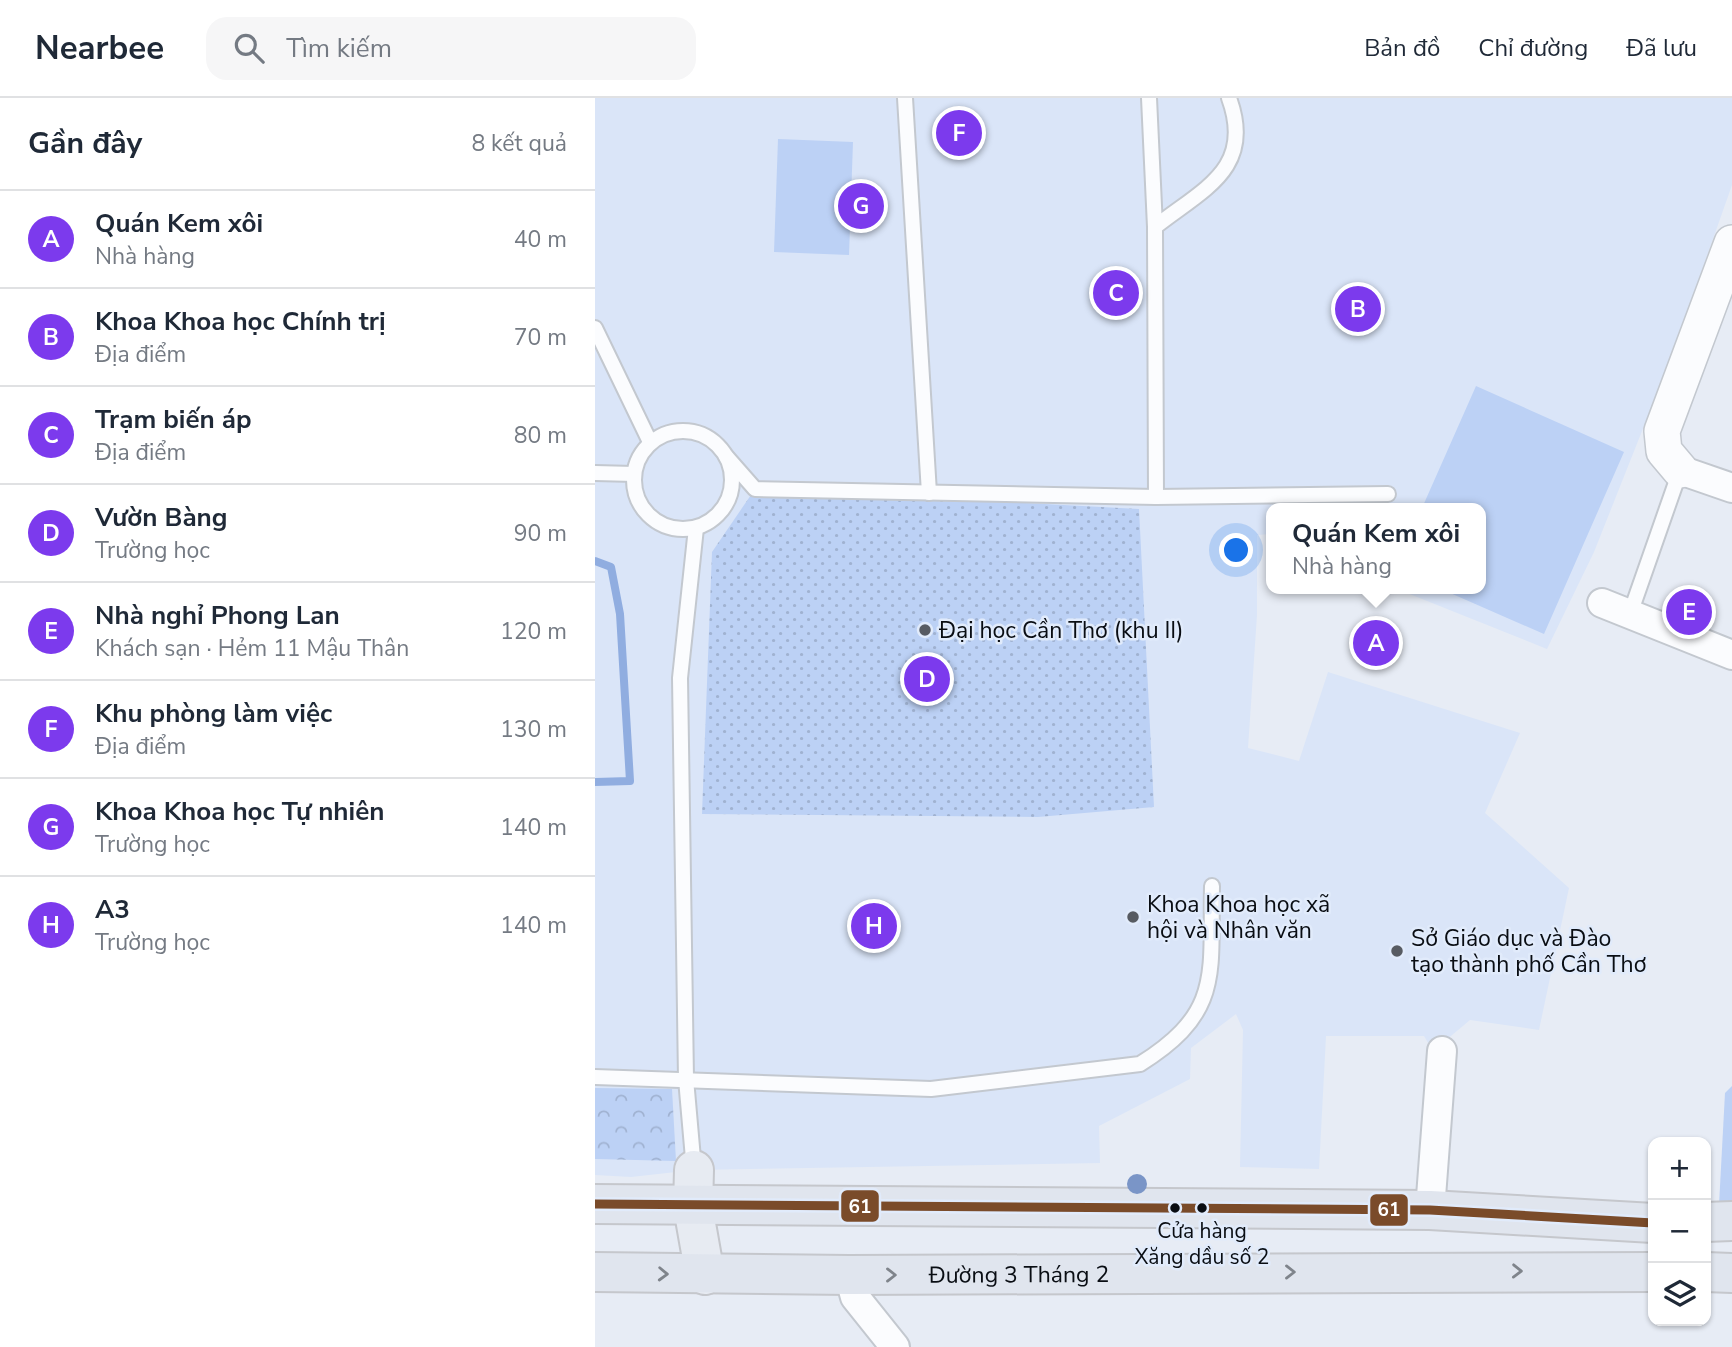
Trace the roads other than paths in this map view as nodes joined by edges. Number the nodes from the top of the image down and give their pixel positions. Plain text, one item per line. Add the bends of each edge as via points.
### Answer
1 (1149, 98) edge
2 (1229, 98) edge
3 (904, 99) edge
4 (1155, 227) junction
5 (1732, 243) edge
6 (595, 328) edge
7 (650, 442) junction
8 (726, 456) junction
9 (1680, 470) junction
10 (595, 473) edge
11 (634, 474) junction
12 (1732, 488) edge
13 (929, 493) junction
14 (1388, 494) dead end
15 (1156, 497) junction
16 (696, 528) junction
17 (1602, 603) dead end
18 (1630, 614) junction
19 (1732, 655) edge
20 (1212, 886) dead end
21 (1441, 1051) dead end
22 (595, 1077) edge
23 (686, 1079) junction
24 (694, 1188) junction
25 (595, 1204) edge
26 (1430, 1210) junction
27 (1732, 1221) edge
28 (1711, 1222) edge
29 (1648, 1223) edge
30 (595, 1272) edge
31 (1648, 1272) edge
32 (1711, 1272) edge
33 (1732, 1273) edge
34 (705, 1275) junction
35 (849, 1275) junction
36 (895, 1347) edge

1 - 4 lane
2 - 4 lane via 1237,145 1229,165 1215,182
3 - 13 lane
4 - 15 lane
5 - 9 street via 1662,431 1664,451
6 - 7 lane
7 - 8 lane via 673,431 697,433
7 - 11 lane via 636,462
8 - 13 lane via 755,489
8 - 16 lane via 731,470 729,500 721,513
9 - 12 street
9 - 18 lane
10 - 11 lane
11 - 16 lane via 638,501 656,521 668,527
13 - 15 lane
14 - 15 lane
16 - 23 lane via 680,678
17 - 18 street
18 - 19 street
20 - 23 lane via 1210,979 1201,1009 1170,1045 1140,1064 931,1089
21 - 26 street
22 - 23 lane
23 - 24 lane
24 - 25 highway
24 - 26 highway
24 - 34 main road
26 - 29 highway
27 - 28 highway
30 -> 34 highway, Đường 3 Tháng 2
35 -> 31 highway, Đường 3 Tháng 2
32 - 33 highway
34 - 35 highway, Đường 3 Tháng 2
35 - 36 street via 855,1297

